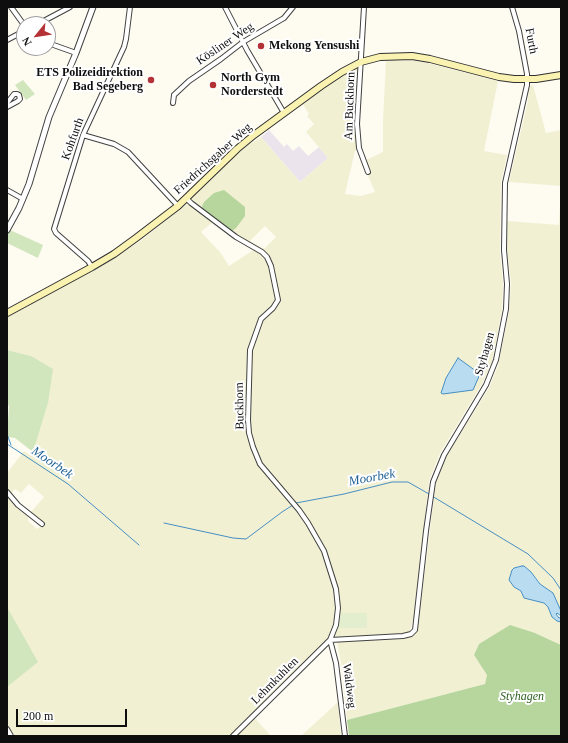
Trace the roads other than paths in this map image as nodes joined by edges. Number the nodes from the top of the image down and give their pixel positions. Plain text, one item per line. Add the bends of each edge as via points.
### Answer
1 (11, 7) edge
2 (70, 7) edge
3 (94, 7) edge
4 (130, 7) edge
5 (225, 7) edge
6 (293, 7) edge
7 (364, 7) edge
8 (512, 7) edge
9 (18, 16) edge
10 (53, 16) edge
11 (16, 35) edge
12 (7, 40) edge
13 (242, 42) junction
14 (56, 46) edge
15 (76, 53) junction
16 (361, 62) junction
17 (561, 75) edge
18 (527, 80) junction
19 (7, 103) edge
20 (173, 103) dead end
21 (7, 107) edge
22 (284, 113) junction
23 (83, 135) junction
24 (368, 172) dead end
25 (7, 190) edge
26 (186, 198) junction
27 (23, 199) junction
28 (178, 206) junction
29 (7, 230) edge
30 (92, 267) junction
31 (7, 313) edge
32 (7, 492) edge
33 (42, 524) dead end
34 (330, 640) junction
35 (7, 729) edge
36 (11, 736) edge
37 (233, 736) edge
38 (345, 736) edge

1 - 9 street
2 - 10 street
3 - 15 street
4 - 23 street, Kohfurth via 124,47
5 - 13 street
6 - 13 street, Kösliner Weg via 284,18
7 - 16 street, Am Buckhorn
8 - 18 street, Furth via 519,31
11 - 12 street
13 - 20 street, Kösliner Weg via 189,81 174,95
13 - 22 street
14 - 15 street
15 - 27 street via 49,117
16 - 18 main road, Friedrichsgaber Weg via 380,57 412,56 499,77
16 - 22 main road, Friedrichsgaber Weg via 342,72
16 - 24 street, Am Buckhorn via 358,142
17 - 18 main road, Friedrichsgaber Weg
18 - 34 street, Styhagen via 505,183 506,309 496,360 486,386 444,455 433,482 415,630 403,636
19 - 21 street via 14,94 19,96 18,101
22 - 26 main road, Friedrichsgaber Weg via 237,150
23 - 28 street via 114,144 128,152
23 - 30 street, Kohfurth via 54,229
25 - 27 street
26 - 28 main road, Friedrichsgaber Weg
26 - 34 street, Buckhorn via 236,237 262,252 271,266 278,300 261,319 250,350 248,425 260,464 308,523 331,569 338,608 336,625
27 - 29 street
28 - 30 main road, Friedrichsgaber Weg via 149,230
30 - 31 main road, Friedrichsgaber Weg
32 - 33 street
34 - 37 street, Lehmkuhlen
34 - 38 street, Waldweg via 336,663
35 - 36 street

